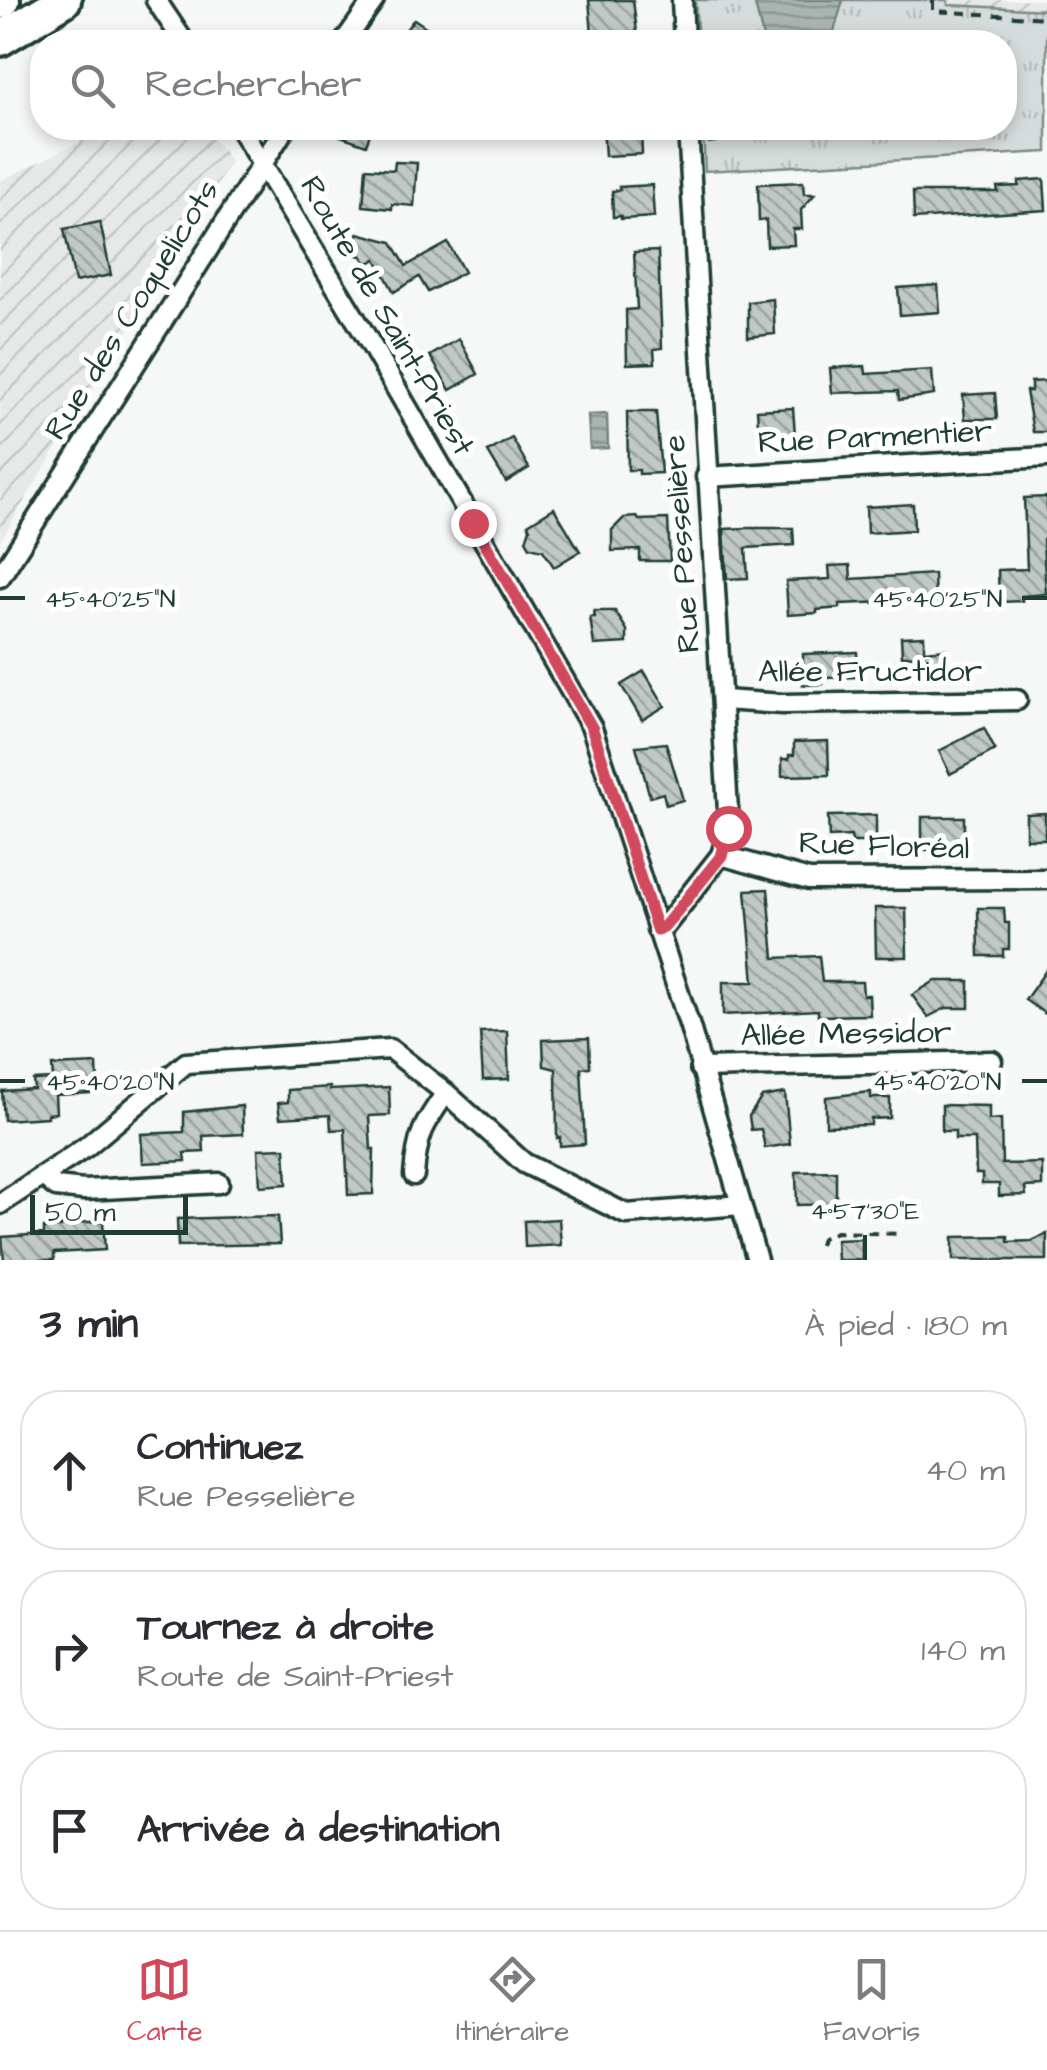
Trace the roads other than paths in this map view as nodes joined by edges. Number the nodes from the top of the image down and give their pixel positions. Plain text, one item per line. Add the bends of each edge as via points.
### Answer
1 (64, 0) edge
2 (374, 0) edge
3 (682, 0) edge
4 (159, 4) edge
5 (176, 30) edge
6 (353, 30) edge
7 (683, 30) edge
8 (0, 39) edge
9 (248, 140) edge
10 (276, 140) edge
11 (688, 140) edge
12 (262, 160) junction
13 (1047, 457) edge
14 (706, 477) junction
15 (0, 577) edge
16 (724, 700) junction
17 (1017, 700) dead end
18 (722, 855) junction
19 (1047, 879) edge
20 (657, 930) junction
21 (992, 1060) dead end
22 (700, 1068) junction
23 (446, 1093) junction
24 (414, 1175) dead end
25 (42, 1176) junction
26 (219, 1183) dead end
27 (0, 1204) edge
28 (741, 1205) junction
29 (757, 1260) edge

1 - 8 highway
2 - 6 street
3 - 7 street
4 - 5 street
9 - 12 street, Route de Saint-Priest
10 - 12 street, Rue des Coquelicots
11 - 14 street, Rue Pesselière
12 - 15 street, Rue des Coquelicots
12 - 20 street, Route de Saint-Priest via 592,728
13 - 14 street, Rue Parmentier
14 - 16 street, Rue Pesselière
16 - 17 street, Allée Fructidor
16 - 18 street, Rue Pesselière via 728,828
18 - 19 street, Rue Floréal via 809,880
18 - 20 street
20 - 22 street, Route de Saint-Priest
21 - 22 street, Allée Messidor
22 - 28 street, Route de Saint-Priest
23 - 24 street via 416,1142
23 - 25 street via 390,1049 186,1062
23 - 28 street via 524,1164 626,1214
25 - 26 street via 56,1187 84,1190
25 - 27 street
28 - 29 street, Route de Saint-Priest

